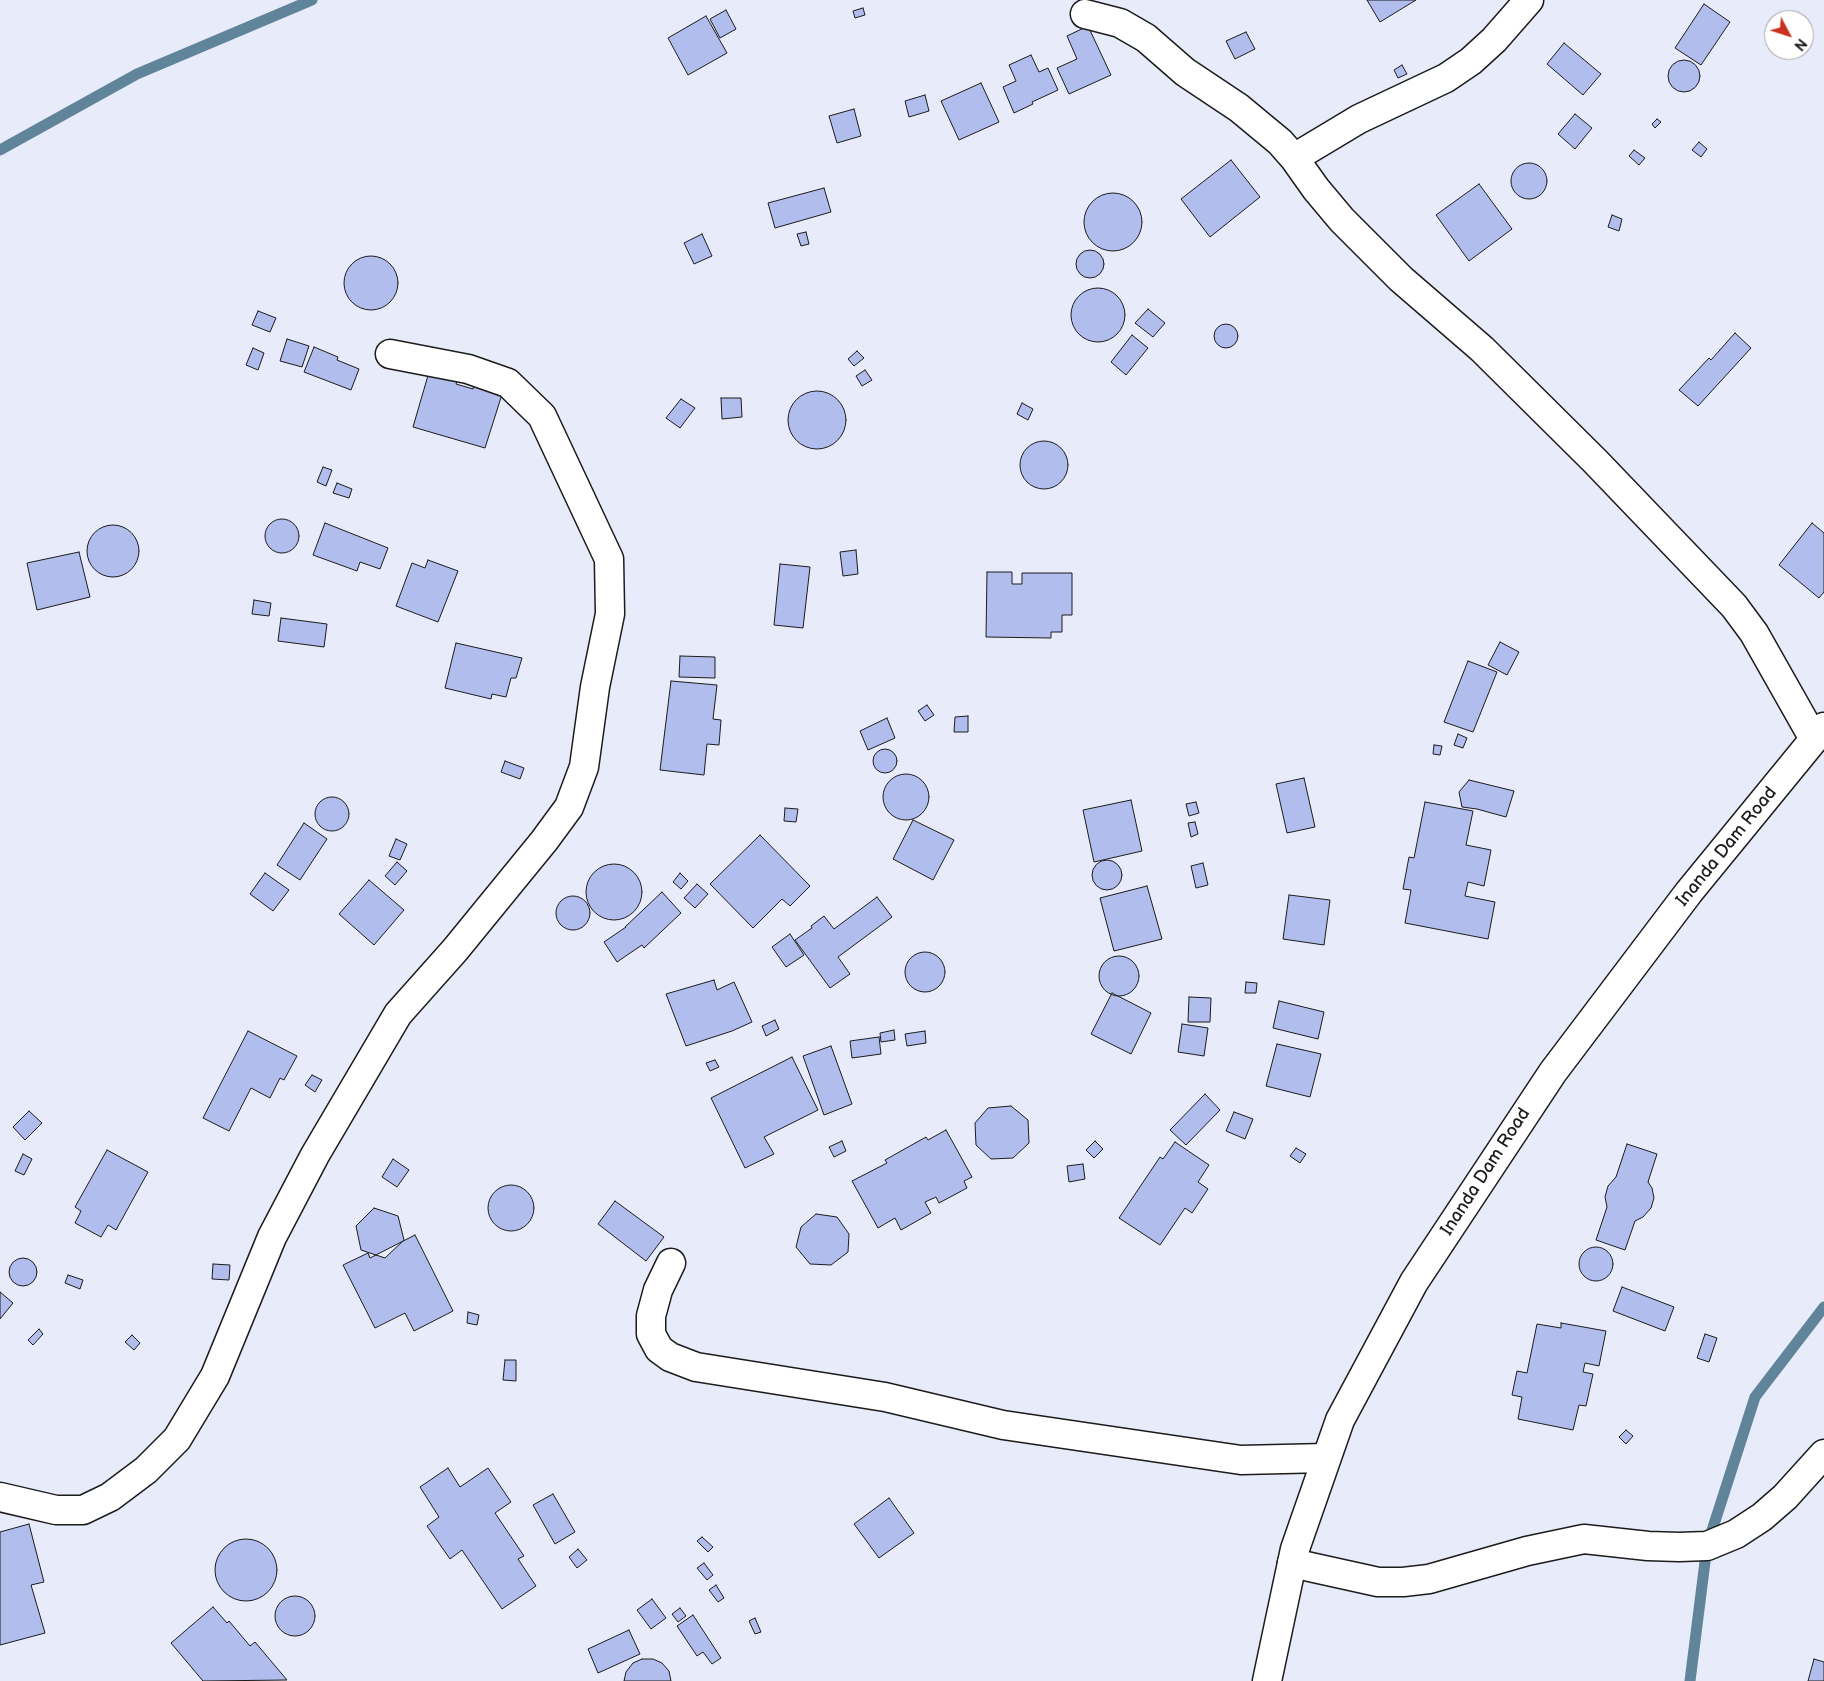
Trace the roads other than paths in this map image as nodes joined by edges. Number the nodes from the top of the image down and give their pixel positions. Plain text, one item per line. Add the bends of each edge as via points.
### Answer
1 (1530, 0) edge
2 (1085, 14) dead end
3 (1294, 158) junction
4 (390, 354) dead end
5 (1819, 733) edge
6 (671, 1263) dead end
7 (1824, 1454) edge
8 (1326, 1458) junction
9 (0, 1498) edge
10 (1292, 1563) junction
11 (1267, 1681) edge

1 - 3 street via 1494,40 1446,78 1359,119
2 - 3 street via 1120,23 1146,38 1185,72 1239,108
3 - 5 street via 1342,220 1400,279 1489,356 1734,606
4 - 9 street via 468,369 508,383 542,416 609,559 610,614 584,766 569,807 544,841 398,1014 315,1155 272,1237 215,1376 177,1439 146,1470 110,1497 83,1510 56,1510
5 - 8 street, Inanda Dam Road via 1689,892 1553,1072 1414,1282 1340,1420
6 - 8 street via 656,1298 651,1334 659,1349 696,1367 885,1397 1003,1425 1203,1455 1241,1460
7 - 10 street via 1762,1518 1707,1546 1679,1548 1584,1539 1527,1551 1429,1579 1404,1582 1378,1582
8 - 10 street, Inanda Dam Road
10 - 11 street, Inanda Dam Road

